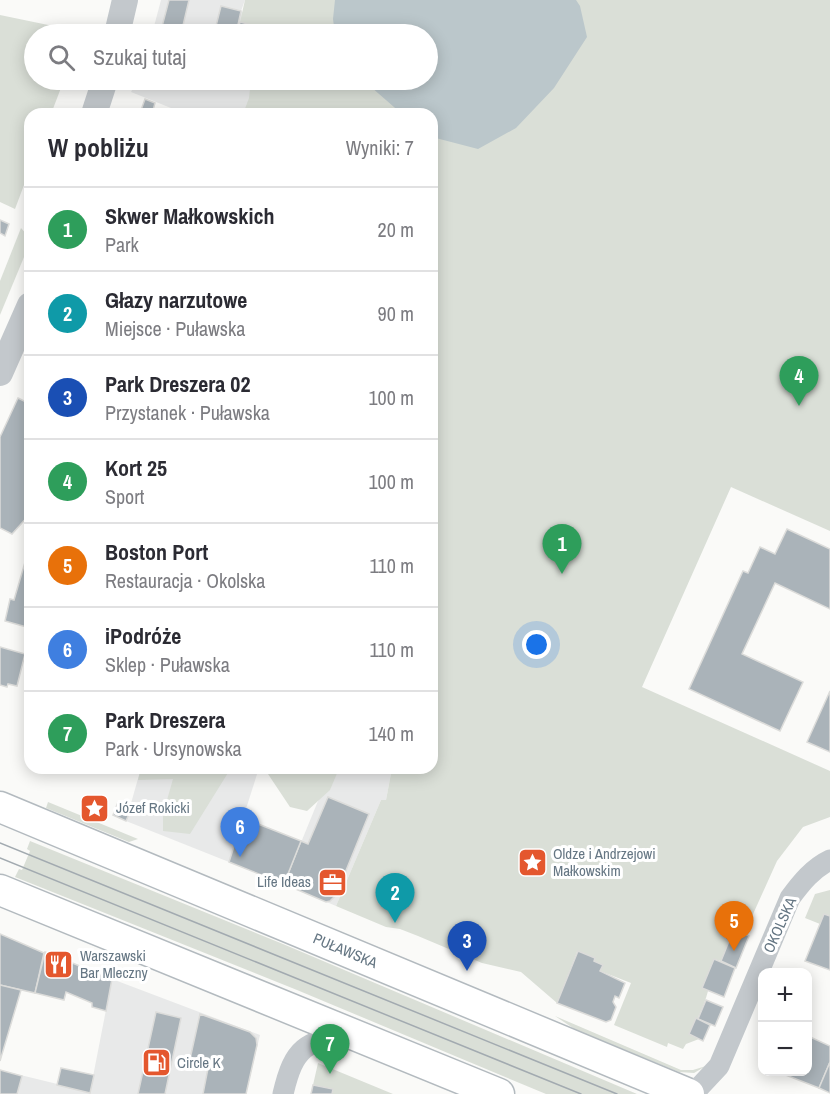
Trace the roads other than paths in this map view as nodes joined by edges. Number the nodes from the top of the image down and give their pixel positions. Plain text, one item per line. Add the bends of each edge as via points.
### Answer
1 (125, 0) edge
2 (119, 24) edge
3 (102, 90) edge
4 (96, 108) edge
5 (24, 319) edge
6 (0, 373) edge
7 (0, 807) edge
8 (830, 860) edge
9 (0, 890) edge
10 (354, 1033) junction
11 (284, 1094) edge
12 (499, 1094) edge
13 (691, 1094) edge

1 - 2 street
3 - 4 street
5 - 6 street
7 - 13 main road, PUŁAWSKA
8 - 13 street, OKOLSKA via 812,872 790,898 719,1066
9 - 10 main road
10 - 11 street via 325,1038 303,1049 291,1065
10 - 12 main road

